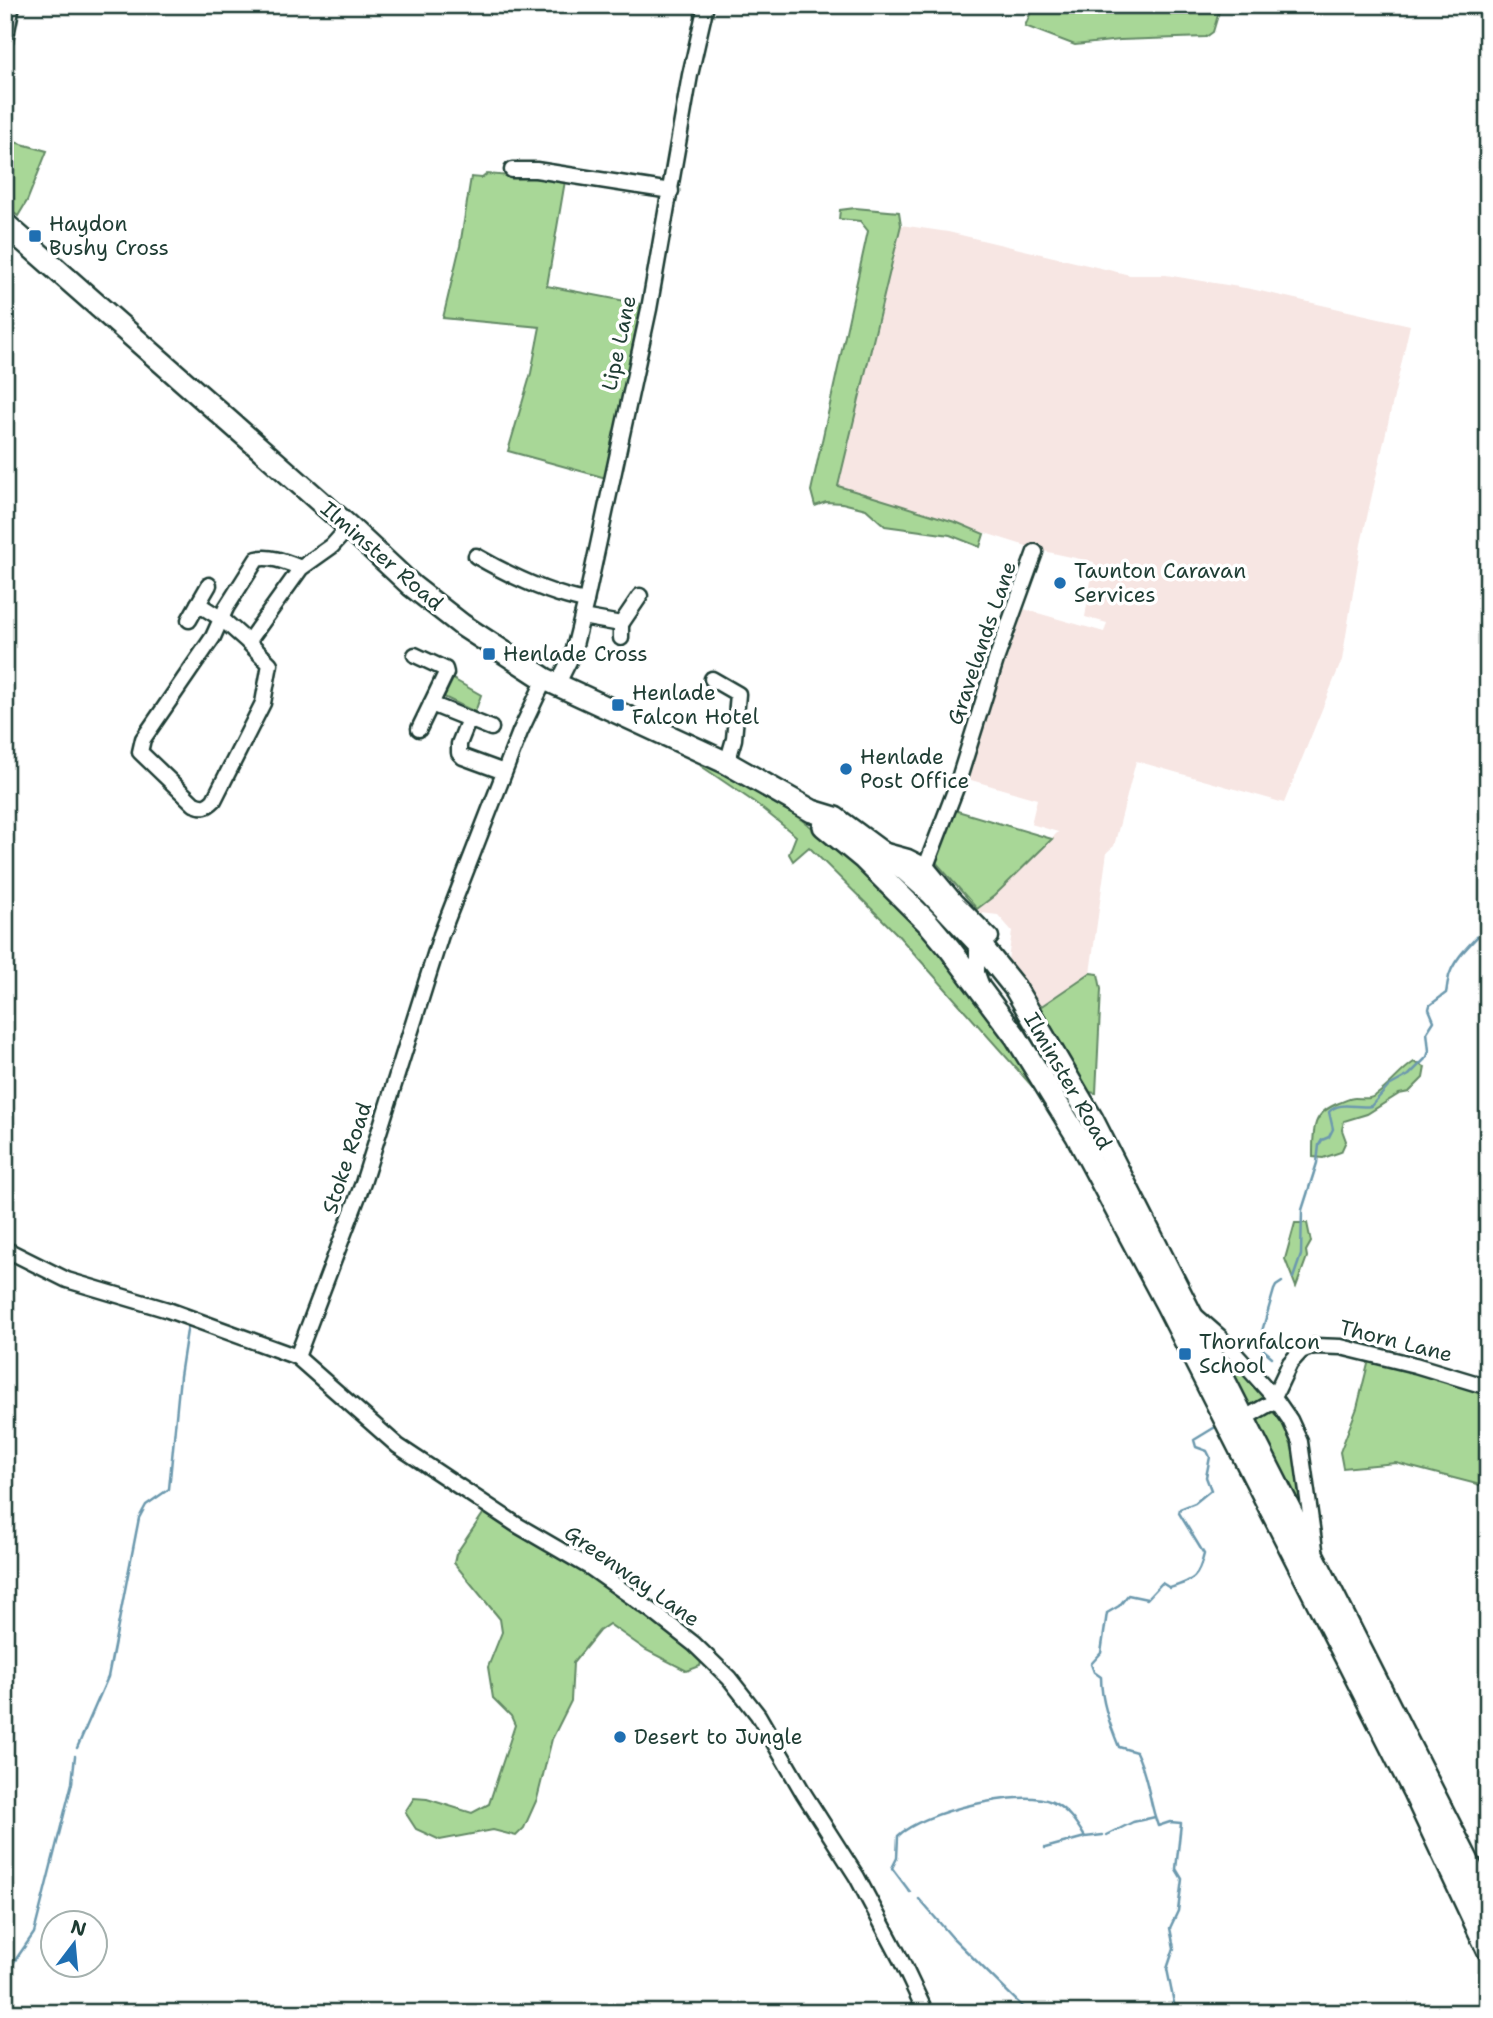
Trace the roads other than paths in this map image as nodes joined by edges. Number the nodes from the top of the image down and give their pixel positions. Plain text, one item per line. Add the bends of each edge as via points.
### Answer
1 (12, 5) edge
2 (706, 5) edge
3 (5, 41) edge
4 (512, 170) dead end
5 (671, 191) junction
6 (5, 224) edge
7 (349, 527) junction
8 (1035, 552) dead end
9 (475, 556) dead end
10 (302, 568) junction
11 (209, 585) dead end
12 (640, 596) dead end
13 (586, 601) junction
14 (198, 604) junction
15 (582, 617) junction
16 (222, 619) junction
17 (189, 620) dead end
18 (248, 642) junction
19 (415, 655) dead end
20 (712, 679) dead end
21 (551, 682) junction
22 (431, 704) junction
23 (469, 719) junction
24 (491, 728) dead end
25 (419, 729) dead end
26 (727, 763) junction
27 (504, 772) junction
28 (812, 811) junction
29 (878, 849) junction
30 (926, 866) junction
31 (950, 949) junction
32 (979, 949) junction
33 (984, 991) junction
34 (5, 1249) edge
35 (1190, 1310) junction
36 (297, 1357) junction
37 (1488, 1387) edge
38 (1274, 1397) junction
39 (1236, 1423) junction
40 (1313, 1556) junction
41 (1488, 1901) edge
42 (1488, 1951) edge
43 (926, 2013) edge

1 - 3 street
2 - 5 street, Lipe Lane
4 - 5 street
5 - 13 street, Lipe Lane
6 - 7 highway, Ilminster Road
7 - 10 street
7 - 21 highway, Ilminster Road via 432,601
8 - 30 street, Gravelands Lane
9 - 13 street via 541,587
10 - 16 street via 257,559
10 - 18 street
11 - 14 street
12 - 15 street via 621,631
13 - 15 street, Lipe Lane
14 - 16 street
14 - 17 street
15 - 21 street, Lipe Lane via 573,653
16 - 18 street
16 - 18 street via 140,746 153,767 200,807 215,800 263,703 270,664
19 - 22 street via 445,669
20 - 26 street via 738,694
21 - 26 highway, Ilminster Road
21 - 27 street, Stoke Road
22 - 23 street
22 - 25 street
23 - 24 street
23 - 27 street via 459,753
26 - 28 highway, Ilminster Road
27 - 36 street, Stoke Road via 441,935 363,1183
28 - 29 highway, Ilminster Road via 835,818
28 - 31 highway, Ilminster Road via 903,897
29 - 30 street
29 - 32 highway, Ilminster Road via 932,894
30 - 32 street via 990,937
31 - 32 street
31 - 33 highway, Ilminster Road
32 - 33 street via 977,973
32 - 35 highway, Ilminster Road via 1015,988 1066,1072
33 - 39 highway, Ilminster Road via 1077,1136
34 - 36 street via 67,1280 168,1310
35 - 38 street
35 - 39 highway, Ilminster Road
36 - 43 street, Greenway Lane via 398,1446 591,1568 652,1611 729,1678 758,1715 857,1877
37 - 38 street, Thorn Lane via 1325,1345 1301,1351
38 - 39 street
38 - 40 street via 1300,1442
39 - 40 highway
39 - 42 highway
40 - 41 highway

